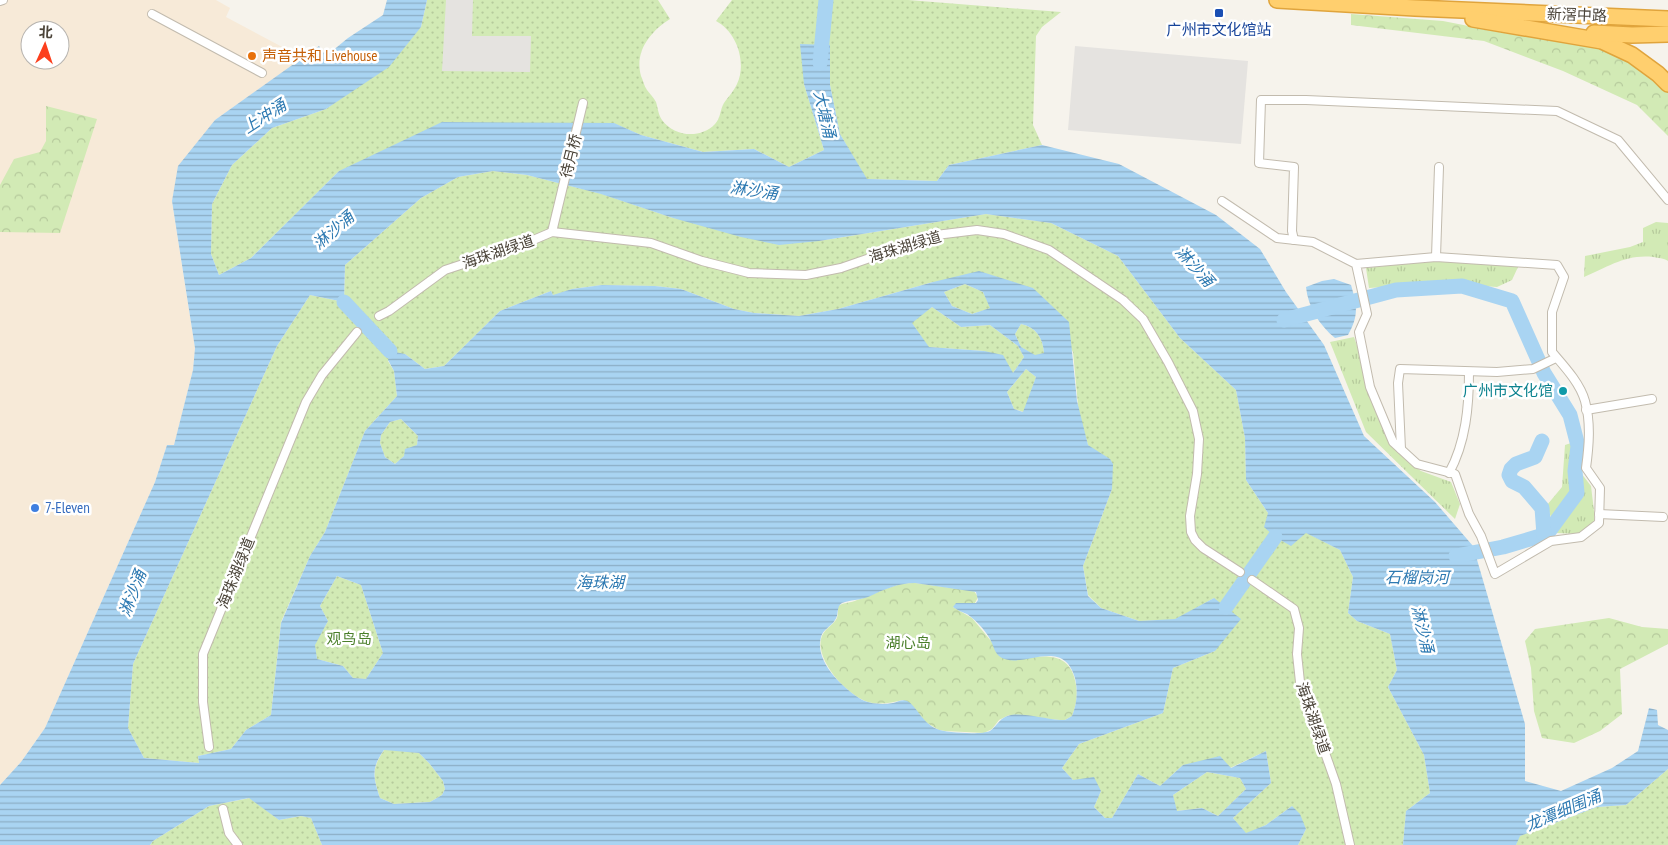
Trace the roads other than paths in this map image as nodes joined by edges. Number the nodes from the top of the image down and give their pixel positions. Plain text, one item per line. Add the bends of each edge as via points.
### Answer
1 (1277, 0) edge
2 (1414, 8) junction
3 (152, 14) dead end
4 (1668, 19) edge
5 (1515, 26) junction
6 (1668, 34) edge
7 (262, 73) dead end
8 (1668, 84) edge
9 (583, 103) dead end
10 (1439, 167) dead end
11 (1668, 200) edge
12 (1222, 201) dead end
13 (552, 232) junction
14 (1294, 240) junction
15 (1436, 257) junction
16 (1356, 264) junction
17 (378, 316) dead end
18 (357, 332) dead end
19 (1556, 358) junction
20 (1469, 372) junction
21 (1652, 400) dead end
22 (1586, 410) junction
23 (1401, 449) junction
24 (1449, 472) junction
25 (1599, 514) junction
26 (1662, 518) dead end
27 (1240, 572) dead end
28 (1252, 580) dead end
29 (208, 747) dead end
30 (223, 809) dead end
31 (238, 845) edge
32 (1350, 845) edge

1 - 2 highway, 新滘中路
2 - 4 highway, 新滘中路
2 - 5 highway
3 - 7 street
5 - 6 highway
5 - 8 highway via 1602,41 1632,55
9 - 13 street, 待月桥
10 - 15 street
11 - 14 street via 1618,140 1558,111 1261,100 1259,163 1294,167
12 - 14 street via 1277,238
13 - 17 street, 海珠湖绿道 via 445,270
13 - 27 street, 海珠湖绿道 via 651,243 749,273 806,274 841,268 936,236 977,230 1004,234 1049,250 1122,300 1143,319 1193,411 1198,439 1191,532 1203,548
14 - 16 street via 1313,242
15 - 16 street
15 - 19 street via 1557,265 1564,278 1552,312 1552,352
16 - 23 street via 1366,314 1359,332 1370,387 1393,442
18 - 29 street, 海珠湖绿道 via 322,375 306,402 203,654 203,702
19 - 20 street via 1533,370
19 - 22 street via 1571,375 1585,400
20 - 23 street via 1400,369
20 - 24 street via 1469,402 1461,445
21 - 22 street
22 - 25 street via 1590,440 1586,468 1600,488
23 - 24 street via 1417,464
24 - 25 street via 1455,474 1495,574 1551,541 1581,538 1599,523
25 - 26 street
28 - 32 street, 海珠湖绿道 via 1294,609 1299,628 1300,682 1336,784
30 - 31 street via 229,833

